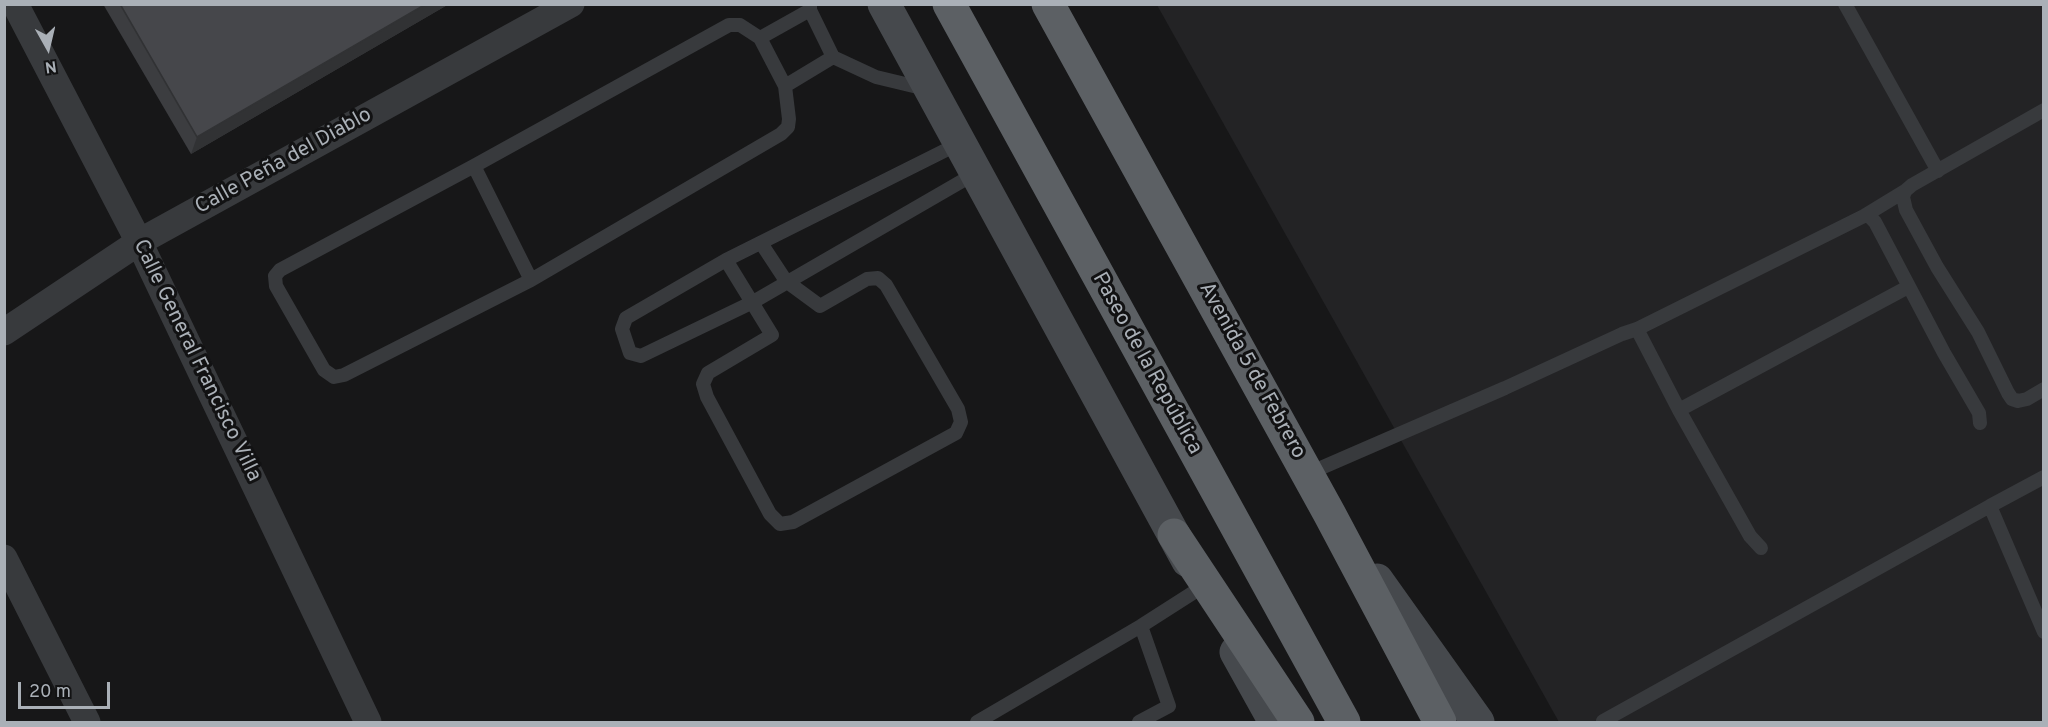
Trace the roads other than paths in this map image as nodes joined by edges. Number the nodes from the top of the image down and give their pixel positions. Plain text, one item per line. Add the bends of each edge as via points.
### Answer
1 (15, 4) edge
2 (571, 4) edge
3 (884, 4) edge
4 (949, 4) edge
5 (1027, 4) edge
6 (1048, 4) edge
7 (1849, 6) edge
8 (810, 7) edge
9 (760, 38) junction
10 (1070, 44) junction
11 (833, 57) junction
12 (785, 86) junction
13 (931, 90) junction
14 (2043, 110) edge
15 (960, 143) junction
16 (474, 166) junction
17 (1938, 171) junction
18 (976, 173) junction
19 (1905, 191) junction
20 (1864, 216) junction
21 (139, 242) junction
22 (761, 243) junction
23 (726, 260) junction
24 (531, 280) junction
25 (786, 281) junction
26 (1908, 287) junction
27 (753, 302) junction
28 (1637, 329) junction
29 (4, 332) edge
30 (2043, 390) edge
31 (1679, 410) junction
32 (1980, 423) dead end
33 (1307, 474) junction
34 (2043, 477) edge
35 (1990, 506) junction
36 (1329, 513) junction
37 (1174, 535) junction
38 (1761, 548) dead end
39 (4, 558) edge
40 (1202, 587) junction
41 (1141, 626) junction
42 (2043, 632) edge
43 (359, 719) edge
44 (1602, 722) edge
45 (87, 723) edge
46 (977, 723) edge
47 (1139, 723) edge
48 (1275, 723) edge
49 (1298, 723) edge
50 (1344, 723) edge
51 (1440, 723) edge
52 (1478, 723) edge

1 - 21 street, Calle General Francisco Villa
2 - 21 street, Calle Peña del Diablo
3 - 13 main road
4 - 50 highway, Paseo de la República
5 - 10 highway
6 - 10 highway, Avenida 5 de Febrero
7 - 17 lane
8 - 9 lane
8 - 11 lane
9 - 12 lane
9 - 16 lane via 740,25 729,25
10 - 33 highway, Avenida 5 de Febrero
11 - 12 lane
11 - 13 lane via 876,77
12 - 24 lane via 789,119 781,134
13 - 15 main road
14 - 17 lane
15 - 18 main road
15 - 22 lane
16 - 24 lane
16 - 24 lane via 280,270 275,276 276,286 324,370 334,376 344,375
17 - 19 lane
18 - 25 lane
18 - 37 main road
19 - 20 lane
19 - 30 lane via 1906,210 1978,332 2012,399 2027,399
20 - 26 lane via 1875,222
20 - 28 lane
21 - 29 street, Calle Peña del Diablo
21 - 43 street, Calle General Francisco Villa
22 - 23 lane
22 - 25 lane
23 - 27 lane
23 - 27 lane via 626,318 622,329 630,353 641,356
25 - 27 lane
25 - 27 lane via 820,306 867,279 878,278 886,285 958,408 962,422 956,433 793,522 780,524 770,514 703,384 708,373 772,335
26 - 31 lane
26 - 32 lane via 1979,413
28 - 31 lane
28 - 33 lane
31 - 38 lane via 1750,536
33 - 36 highway, Avenida 5 de Febrero
34 - 35 lane
35 - 42 lane
35 - 44 lane
36 - 51 highway
36 - 52 main road, Avenida 5 de Febrero
37 - 40 main road
37 - 49 highway
39 - 45 street
40 - 41 lane
40 - 48 main road
41 - 46 lane
41 - 47 lane via 1169,706

